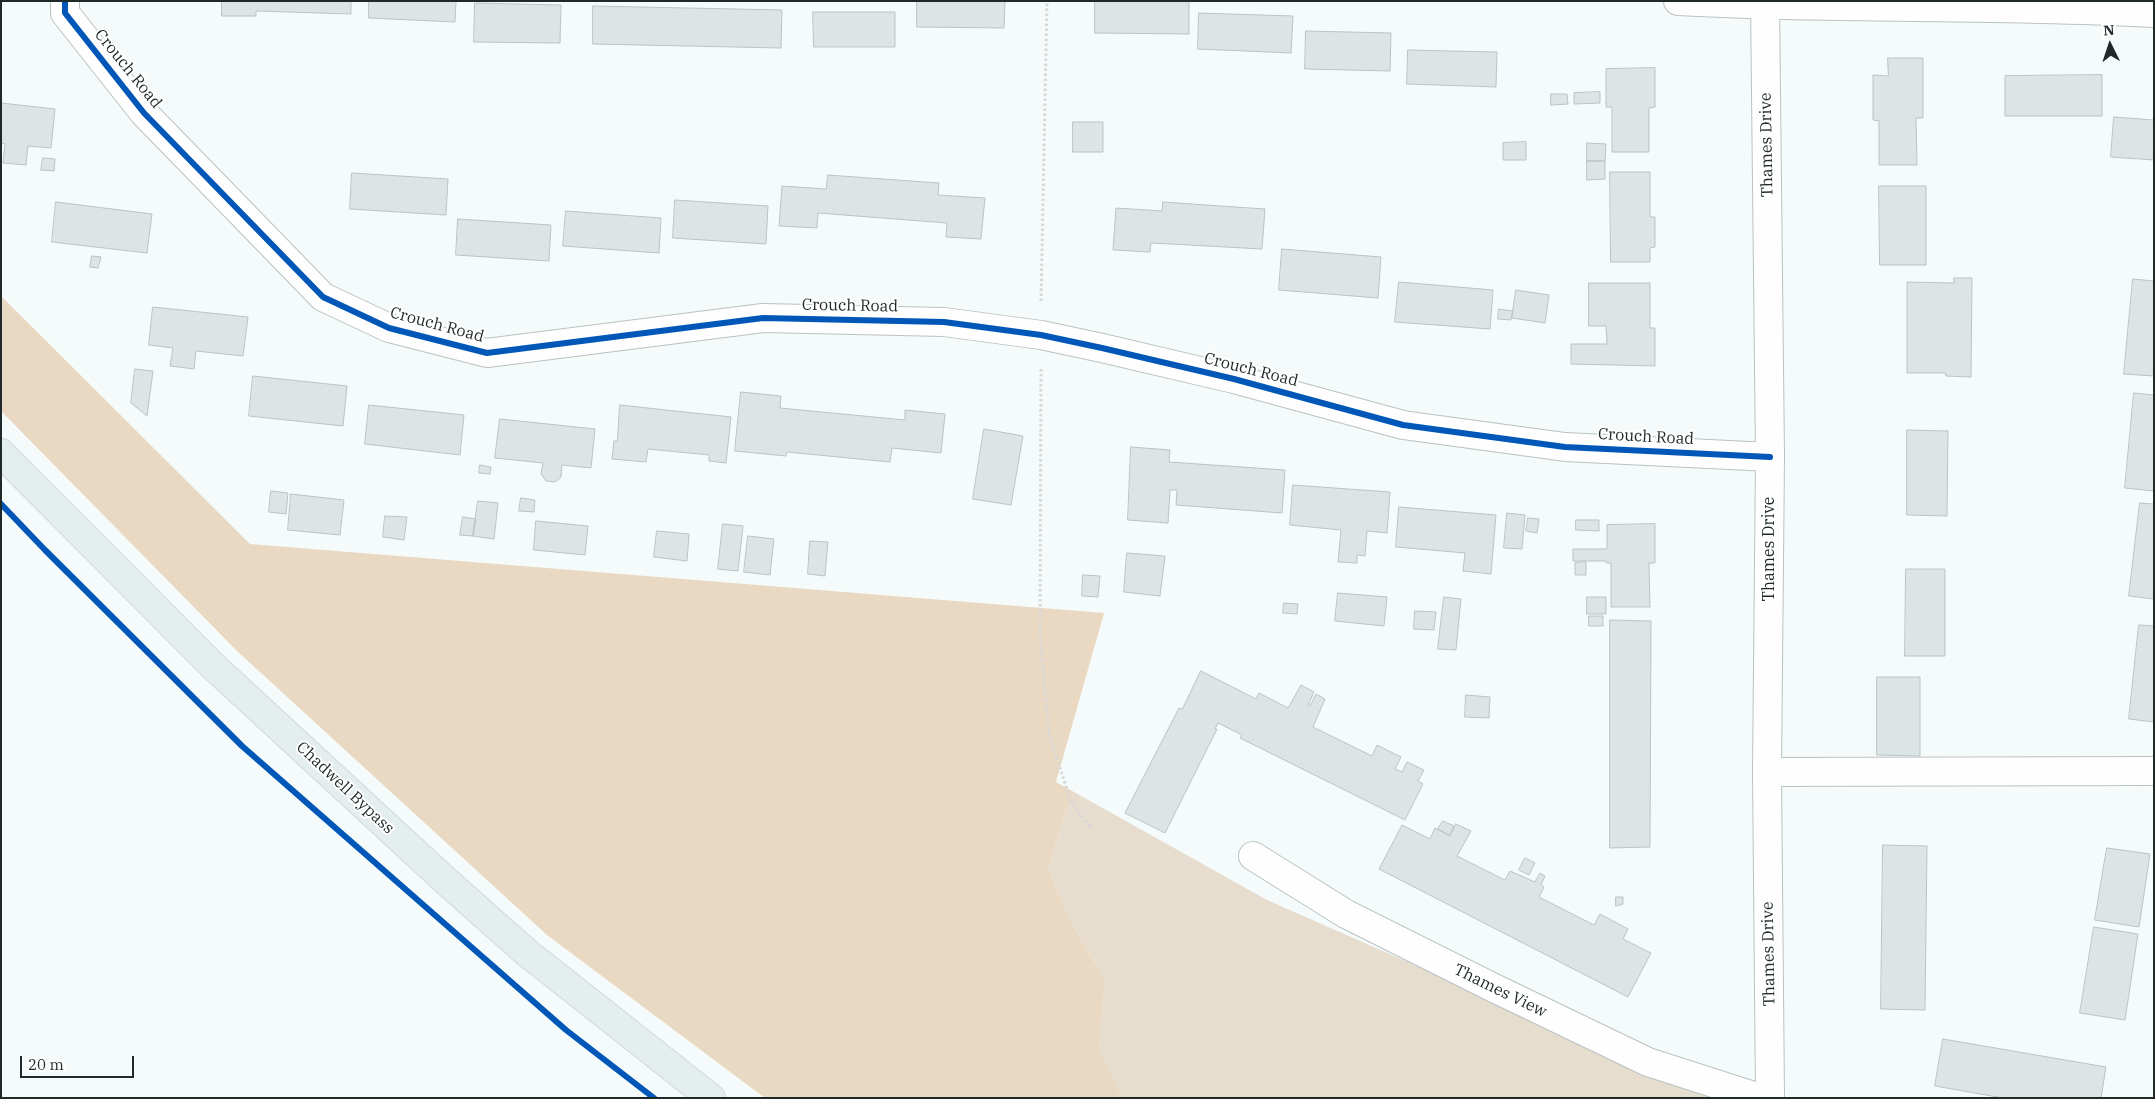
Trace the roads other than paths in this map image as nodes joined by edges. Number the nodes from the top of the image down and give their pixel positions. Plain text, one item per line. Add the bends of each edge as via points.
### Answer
1 (64, 1) edge
2 (1678, 1) edge
3 (1765, 4) edge
4 (2154, 13) edge
5 (1, 453) edge
6 (1770, 457) junction
7 (2154, 771) edge
8 (1767, 772) junction
9 (1253, 856) dead end
10 (710, 1098) edge
11 (1760, 1098) edge
12 (1770, 1098) edge

1 - 6 street, Crouch Road via 65,13 144,112 323,297 389,328 486,352 764,318 944,322 1041,335 1234,379 1403,425 1565,447
2 - 3 street
3 - 4 street
3 - 6 street, Thames Drive
5 - 10 main road, Chadwell Bypass via 213,666 446,882 526,952
6 - 8 street, Thames Drive
7 - 8 street
8 - 12 street, Thames Drive
9 - 11 street, Thames View via 1346,914 1511,997 1648,1062

